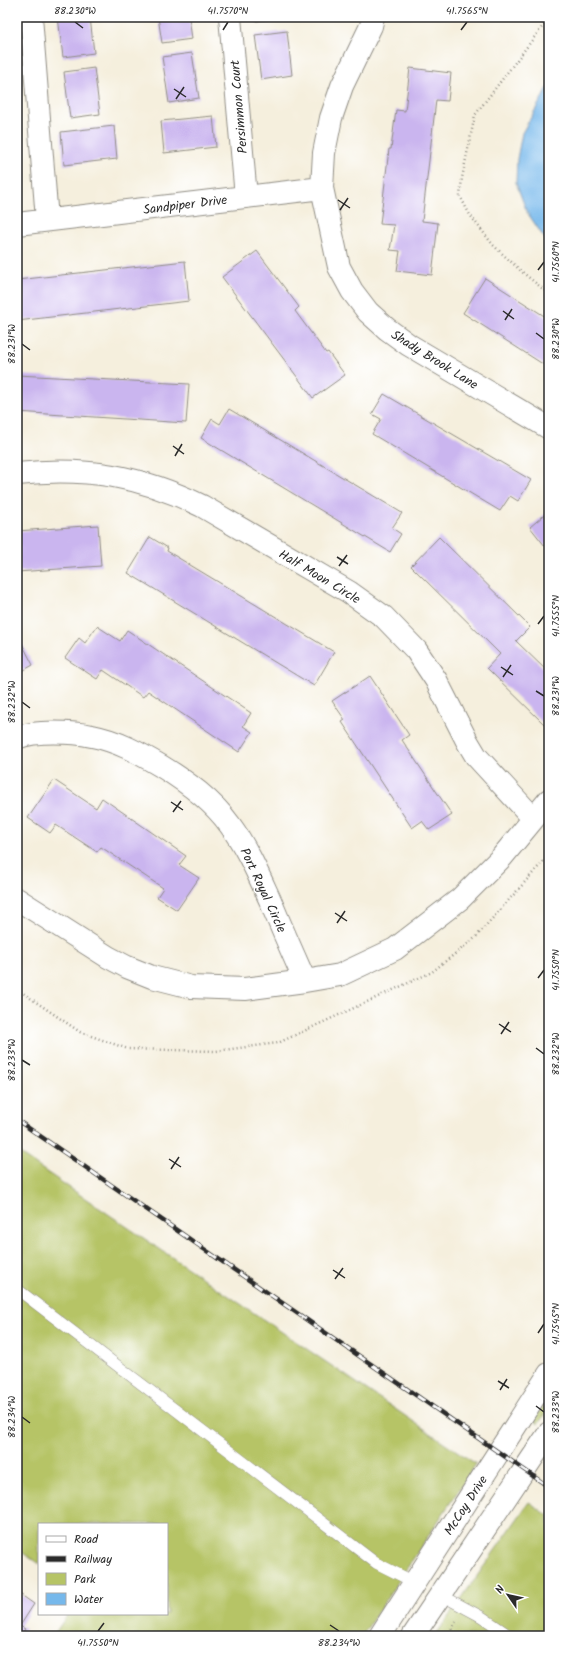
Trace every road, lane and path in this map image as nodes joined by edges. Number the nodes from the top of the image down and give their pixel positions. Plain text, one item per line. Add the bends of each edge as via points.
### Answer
1 (31, 17) edge
2 (230, 17) edge
3 (373, 17) edge
4 (549, 18) edge
5 (322, 188) junction
6 (246, 197) junction
7 (47, 220) junction
8 (17, 224) edge
9 (549, 294) edge
10 (549, 428) edge
11 (17, 474) edge
12 (17, 738) edge
13 (549, 800) edge
14 (533, 818) junction
15 (17, 899) edge
16 (305, 981) junction
17 (17, 1288) edge
18 (549, 1374) edge
19 (549, 1433) edge
20 (416, 1583) junction
21 (441, 1596) junction
22 (380, 1636) edge
23 (413, 1636) edge
24 (510, 1636) edge

1 - 7 street
2 - 6 street, Persimmon Court
3 - 5 street, Shady Brook Lane via 342,86 331,118 324,153
4 - 9 path via 475,115 460,196 470,215 493,245
5 - 6 street, Sandpiper Drive
5 - 10 street, Shady Brook Lane via 339,267 352,292 368,312 409,346
6 - 7 street, Sandpiper Drive
7 - 8 street, Sandpiper Drive
11 - 14 street, Half Moon Circle via 75,471 116,475 152,484 202,506 349,592 384,617 416,650 436,680 476,756
12 - 16 street, Port Royal Circle via 24,735 67,733 117,742 141,754 208,800 230,825 251,857
13 - 14 street
14 - 16 street via 502,857 460,899 395,949 340,975
15 - 16 street via 108,957 152,977 191,987 245,989
17 - 20 lane via 376,1562
18 - 20 street, McCoy Drive
19 - 21 street
20 - 22 street, McCoy Drive
21 - 23 street
21 - 24 lane via 482,1616

